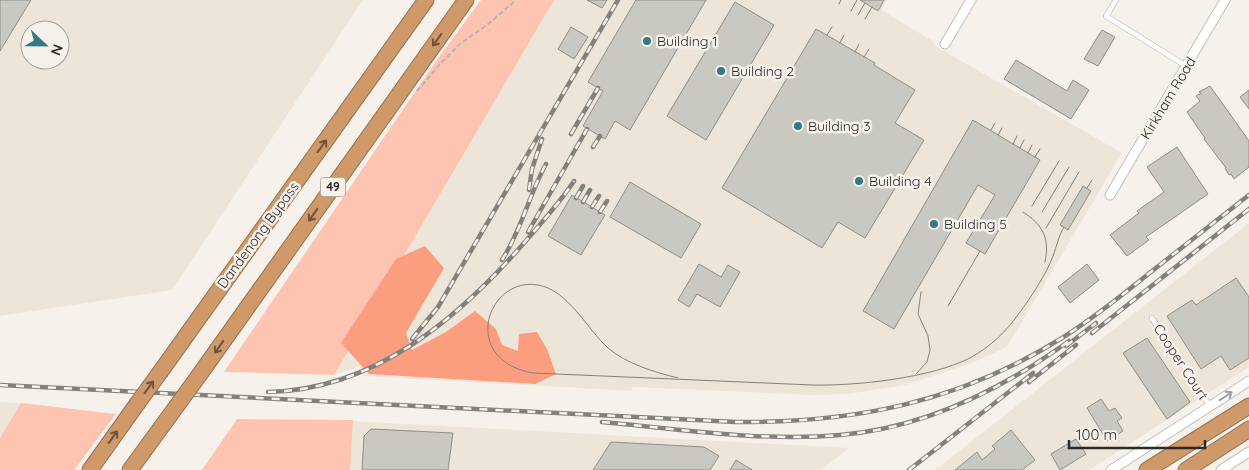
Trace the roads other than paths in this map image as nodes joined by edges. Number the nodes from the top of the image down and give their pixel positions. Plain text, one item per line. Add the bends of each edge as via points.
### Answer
1 (426, 0) edge
2 (466, 0) edge
3 (971, 0) edge
4 (1116, 0) edge
5 (1225, 0) edge
6 (944, 44) dead end
7 (1186, 66) junction
8 (1110, 195) dead end
9 (1152, 318) dead end
10 (1249, 381) edge
11 (1210, 406) junction
12 (1249, 406) edge
13 (1249, 429) edge
14 (1249, 452) edge
15 (90, 470) edge
16 (130, 470) edge
17 (1111, 470) edge
18 (1147, 470) edge
19 (1186, 470) edge
20 (1221, 470) edge

15 -> 1 highway, Dandenong Bypass / 49, bridge
2 -> 16 highway, 49, bridge
3 - 6 street
4 - 7 lane via 1106,16
5 - 7 street, Kirkham Road
7 - 8 street, Kirkham Road
9 - 11 lane, Cooper Court
11 -> 10 street
11 - 17 street
12 - 18 highway
13 - 19 highway
14 - 20 street

